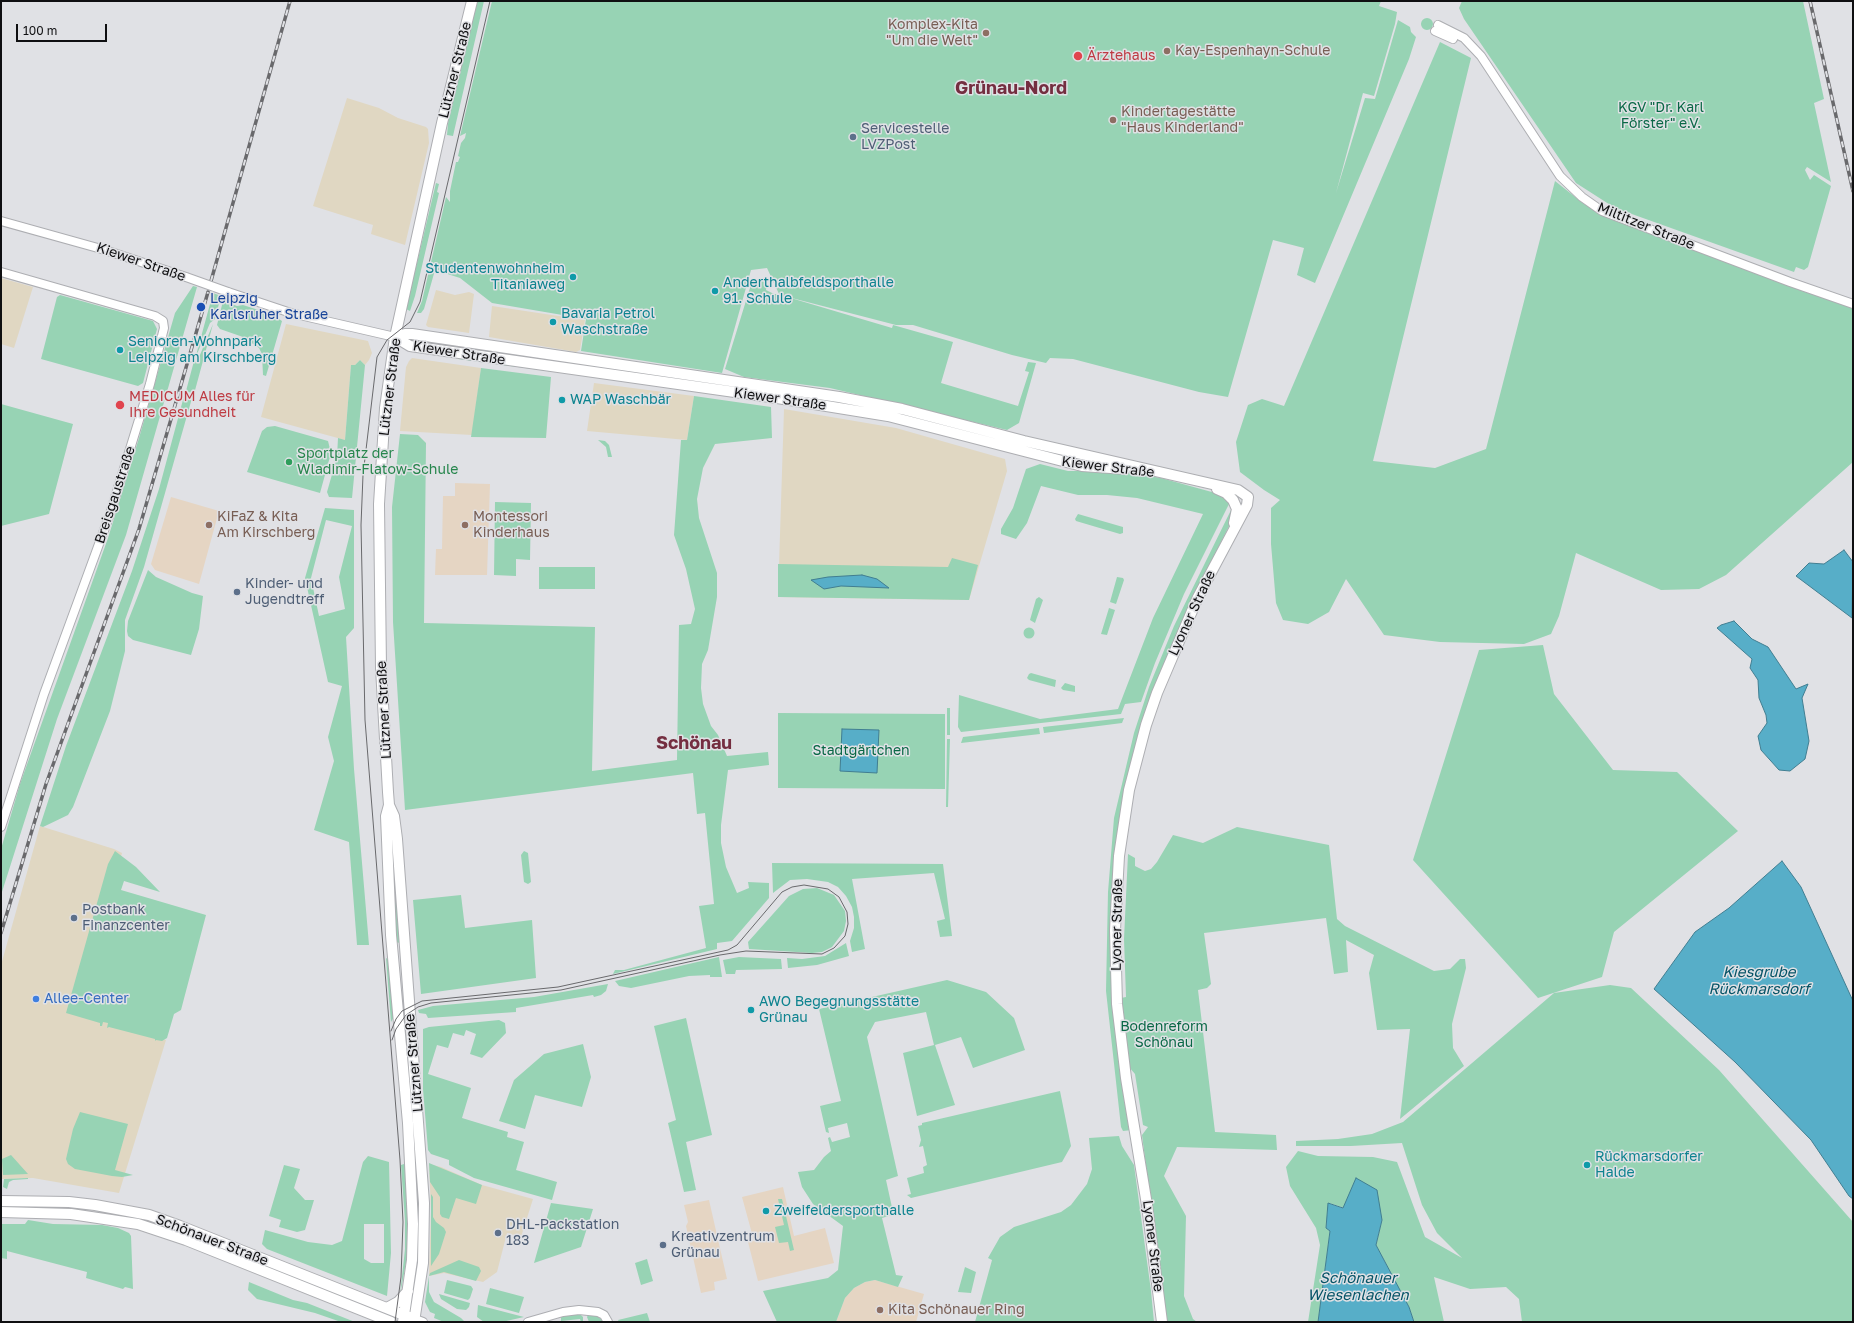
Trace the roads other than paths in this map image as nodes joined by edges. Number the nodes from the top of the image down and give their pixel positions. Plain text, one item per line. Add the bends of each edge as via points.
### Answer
1 (472, 1) edge
2 (1437, 28) dead end
3 (1, 221) edge
4 (1, 272) edge
5 (1853, 304) edge
6 (395, 337) junction
7 (1206, 484) junction
8 (1225, 545) junction
9 (389, 805) junction
10 (1, 827) edge
11 (1, 1201) edge
12 (1, 1212) edge
13 (408, 1291) junction
14 (387, 1308) junction
15 (404, 1318) edge
16 (418, 1321) edge
17 (391, 1322) edge
18 (528, 1322) edge
19 (608, 1322) edge
20 (1162, 1322) edge

1 - 6 main road, Lützner Straße
2 - 5 street, Miltitzer Straße via 1481,56 1560,176 1588,202 1602,211
3 - 6 street, Kiewer Straße, bridge via 105,250 290,313
4 - 10 street, Breisgaustraße via 155,316 163,321 164,328 150,384 112,507 44,694
6 - 7 main road, Kiewer Straße via 412,334 839,396 902,409
6 - 9 main road, Lützner Straße via 386,408 379,504 381,668
7 - 8 main road, Lyoner Straße via 1226,493 1235,504 1236,515
7 - 8 main road, Lyoner Straße via 1238,490 1248,497 1247,506
8 - 20 main road, Lyoner Straße via 1169,662 1146,725 1129,790 1117,878 1117,1004
9 - 13 main road, Lützner Straße via 386,816 391,935 412,1198 413,1248
9 - 16 main road, Lützner Straße via 394,816 397,839 423,1190 424,1243
11 - 14 main road, Schönauer Straße via 39,1200 76,1203 149,1215
12 - 17 main road, Schönauer Straße via 71,1214 138,1224 186,1240
13 - 14 main road via 398,1302
13 - 15 main road, Lützner Straße
14 - 15 main road, Schönauer Straße
15 - 16 main road, Schönauer Straße
18 - 19 street via 579,1310 598,1312 604,1315

